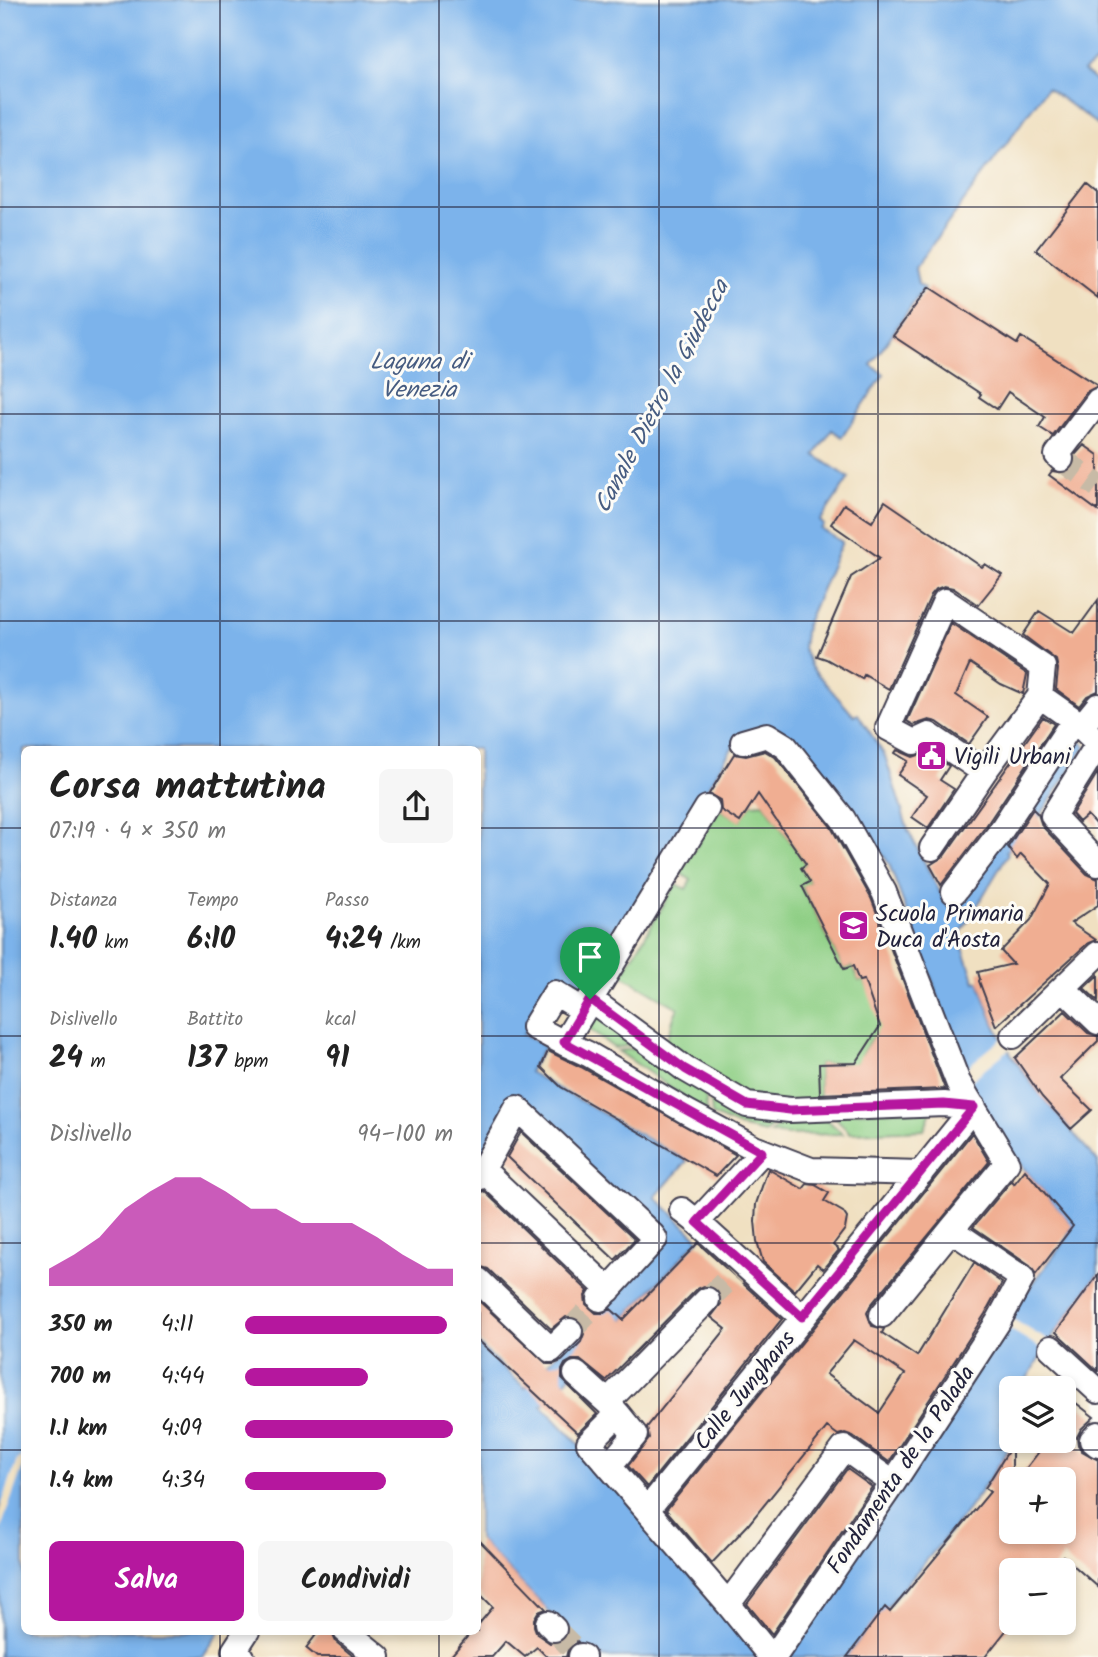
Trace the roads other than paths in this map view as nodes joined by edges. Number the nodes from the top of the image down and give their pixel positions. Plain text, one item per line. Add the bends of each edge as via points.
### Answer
1 (1098, 401) edge
2 (1061, 459) dead end
3 (1041, 685) junction
4 (1098, 706) edge
5 (1088, 733) edge
6 (743, 742) dead end
7 (984, 772) junction
8 (707, 808) dead end
9 (932, 848) dead end
10 (1098, 863) edge
11 (954, 892) dead end
12 (1098, 954) edge
13 (1063, 988) junction
14 (587, 1004) junction
15 (1098, 1022) edge
16 (1013, 1036) dead end
17 (564, 1042) junction
18 (974, 1107) junction
19 (762, 1152) junction
20 (481, 1172) edge
21 (921, 1172) junction
22 (481, 1175) edge
23 (951, 1230) junction
24 (481, 1283) edge
25 (702, 1309) tunnel mouth
26 (882, 1315) dead end
27 (802, 1317) junction
28 (570, 1331) tunnel mouth
29 (1051, 1348) dead end
30 (576, 1374) dead end
31 (1098, 1391) edge
32 (612, 1408) junction
33 (1098, 1434) edge
34 (1098, 1445) edge
35 (609, 1466) junction
36 (893, 1483) junction
37 (647, 1510) junction
38 (728, 1604) junction
39 (244, 1635) edge
40 (351, 1635) edge
41 (242, 1657) edge
42 (378, 1657) edge
43 (772, 1657) edge

1 - 2 street via 1057,455
3 - 5 street
3 - 7 street
3 - 7 street via 1043,667 945,601 888,728 914,742 929,735
4 - 5 street
5 - 10 street via 1053,816
5 - 11 street
6 - 18 street via 767,735 785,746 843,819 884,892 958,1082
7 - 9 street
8 - 14 street
12 - 13 street
13 - 15 street
13 - 16 street
14 - 17 street
14 - 17 street via 555,993 534,1027
14 - 18 street via 747,1105 790,1110
17 - 19 street
18 - 21 street, Calle Junghans
18 - 23 street via 1007,1163
19 - 21 street via 810,1170
19 - 27 street via 690,1216 740,1269
20 - 22 street via 517,1108 655,1239 604,1294
21 - 27 street, Calle Junghans
23 - 26 street
23 - 36 street, Fondamenta de la Palada via 1022,1278 1001,1318
24 - 28 street via 551,1350
25 - 32 street
27 - 37 street, Calle Junghans
29 - 31 street
30 - 32 street
32 - 35 street via 589,1443
32 - 35 street via 635,1435
33 - 34 street via 1092,1440
35 - 37 street
36 - 38 street via 844,1448
36 - 43 street, Fondamenta de la Palada
37 - 38 street
38 - 43 street
39 - 41 street via 234,1651
40 - 42 street

